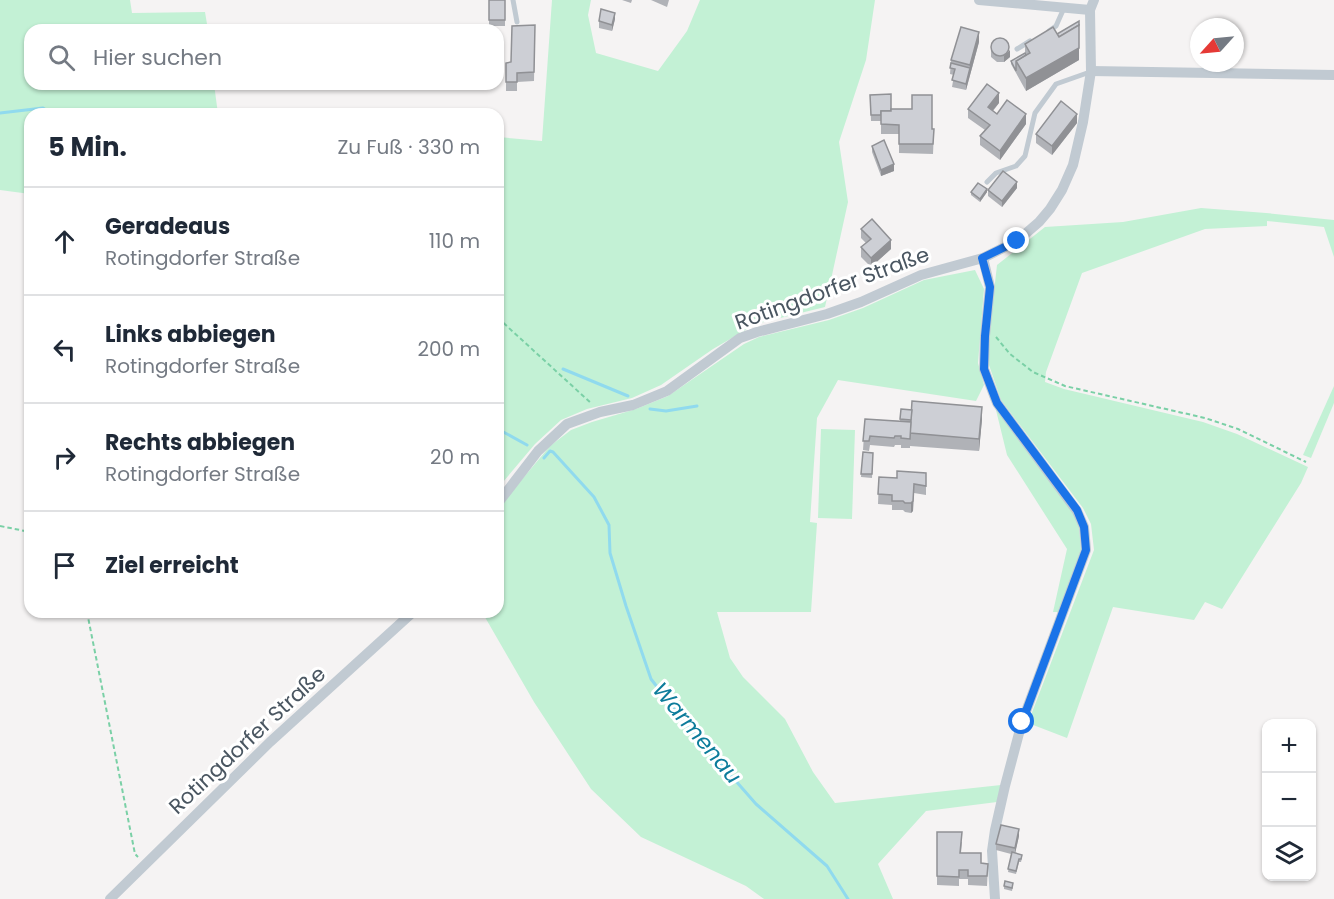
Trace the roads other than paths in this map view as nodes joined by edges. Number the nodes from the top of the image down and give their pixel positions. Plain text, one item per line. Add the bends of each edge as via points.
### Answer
1 (513, 0) edge
2 (979, 0) edge
3 (1092, 5) edge
4 (1064, 8) junction
5 (517, 22) dead end
6 (1046, 32) edge
7 (1037, 38) edge
8 (1017, 49) dead end
9 (1091, 71) junction
10 (1334, 75) edge
11 (987, 182) dead end
12 (982, 258) junction
13 (504, 495) edge
14 (406, 618) edge
15 (110, 899) edge
16 (994, 899) edge

1 - 5 lane
2 - 4 street
3 - 4 street
3 - 9 street, Rotingdorfer Straße
4 - 6 lane via 1056,26
7 - 8 lane
9 - 10 street
9 - 11 lane via 1056,84 1035,113 1026,156
9 - 12 street, Rotingdorfer Straße via 1073,165 1062,190 1039,222 1017,241
12 - 13 street, Rotingdorfer Straße via 921,275 827,314 757,332 740,339 667,391 567,424 538,451
12 - 16 street via 990,287 984,369 997,403 1077,510 1084,527 1086,550 1022,722 1005,786 992,851
14 - 15 street, Rotingdorfer Straße via 270,742

